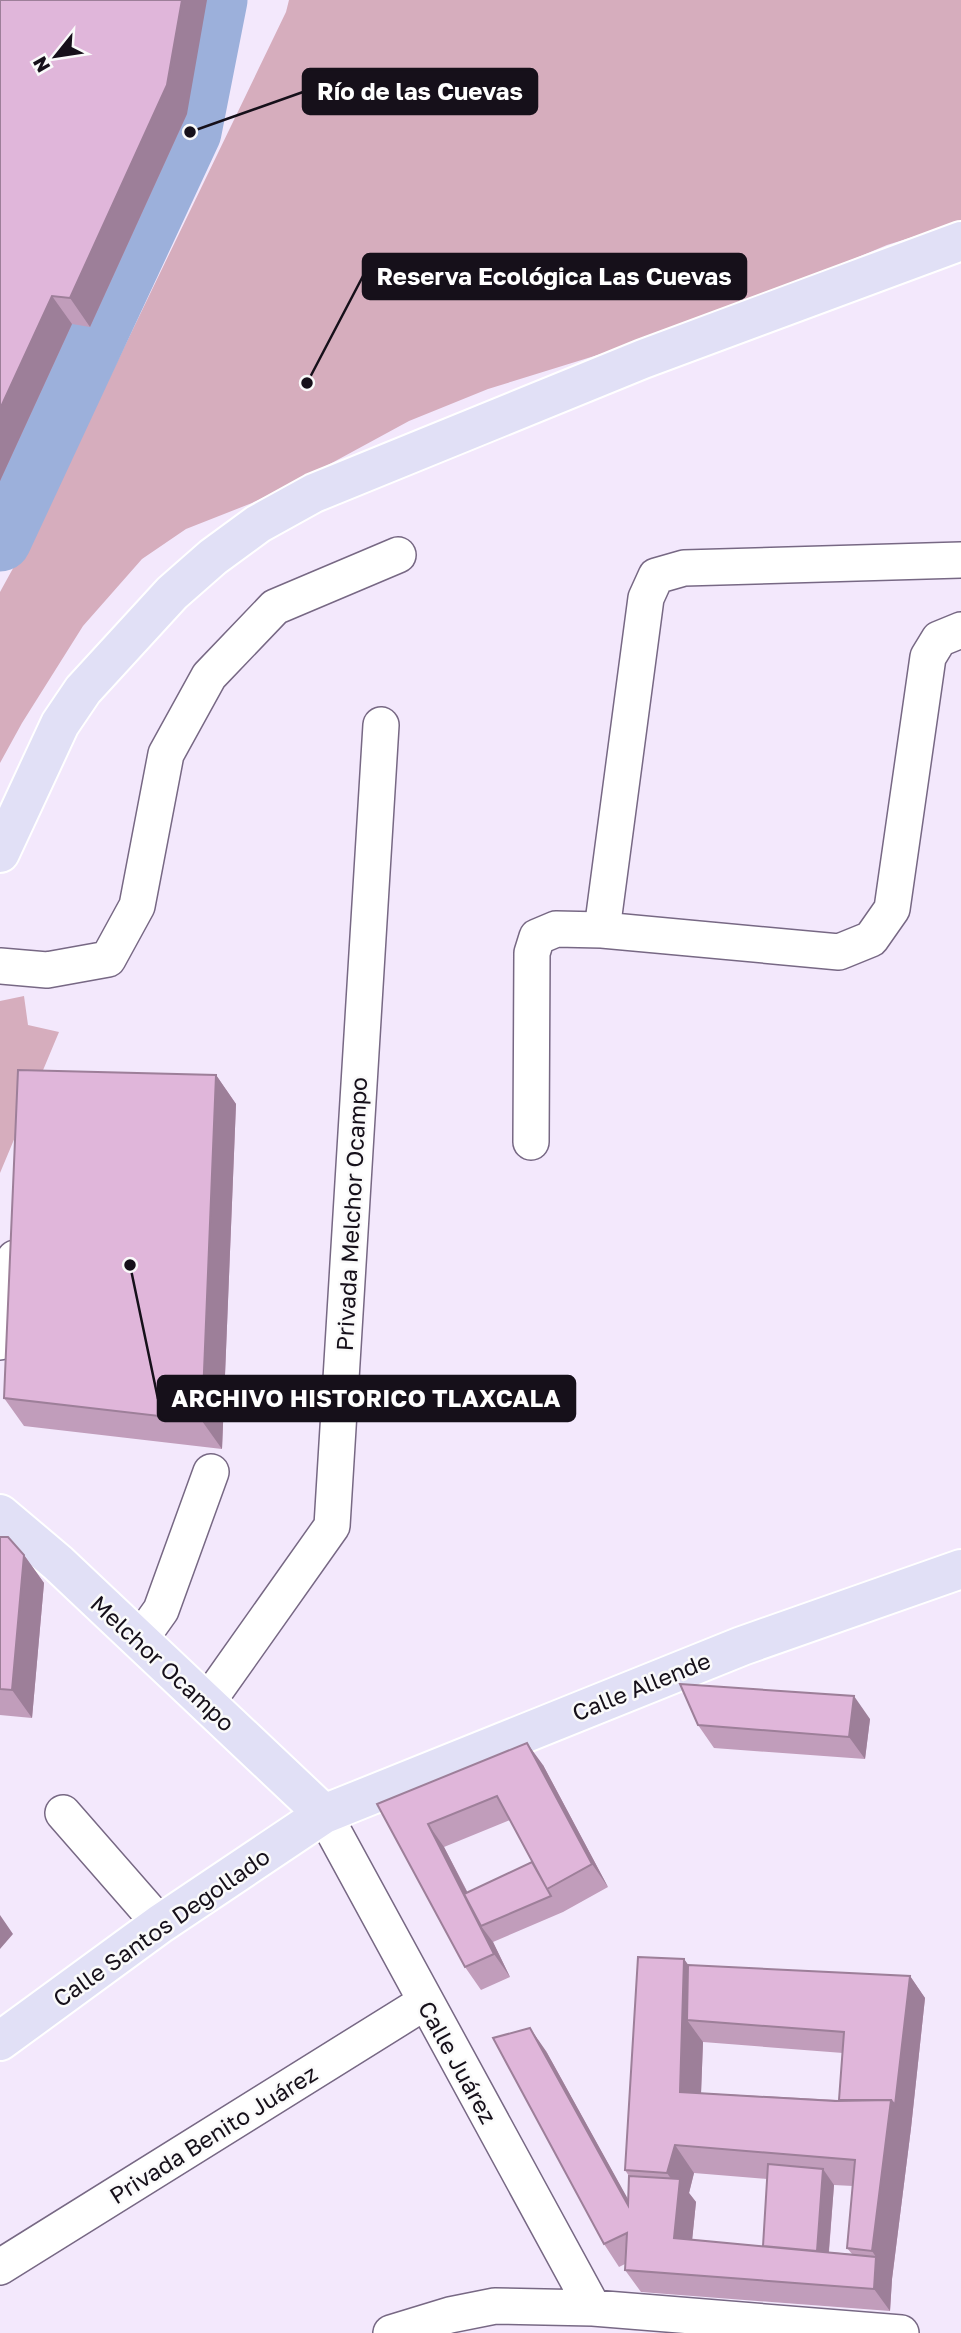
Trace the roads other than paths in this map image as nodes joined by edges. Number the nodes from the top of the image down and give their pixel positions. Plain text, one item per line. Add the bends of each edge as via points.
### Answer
1 (961, 241) edge
2 (398, 555) dead end
3 (961, 560) edge
4 (961, 630) edge
5 (381, 725) dead end
6 (0, 853) edge
7 (602, 930) junction
8 (0, 966) edge
9 (531, 1142) dead end
10 (15, 1258) edge
11 (0, 1342) edge
12 (211, 1472) dead end
13 (0, 1514) edge
14 (961, 1569) edge
15 (139, 1641) junction
16 (206, 1704) junction
17 (63, 1813) dead end
18 (324, 1814) junction
19 (160, 1924) junction
20 (425, 2002) junction
21 (0, 2041) edge
22 (0, 2267) edge
23 (593, 2308) junction
24 (499, 2320) edge
25 (391, 2333) edge
26 (901, 2333) edge

1 - 6 main road via 643,359 314,493 258,524 172,593 83,690 61,724
2 - 8 street via 275,607 209,677 166,754 137,906 108,959 47,970
3 - 7 street via 684,568 656,576 646,598
4 - 7 street via 939,639 928,657 892,909 871,939 839,952
5 - 16 street, Privada Melchor Ocampo via 332,1526
7 - 9 street via 556,929 537,937 532,953
10 - 11 street
12 - 15 street via 161,1609
13 - 15 main road, Melchor Ocampo
14 - 18 main road, Calle Allende via 741,1646
15 - 16 main road, Melchor Ocampo
16 - 18 main road, Melchor Ocampo
17 - 19 street
18 - 19 main road, Calle Santos Degollado
18 - 20 street, Calle Juárez
19 - 21 main road, Calle Santos Degollado
20 - 22 street, Privada Benito Juárez
20 - 23 street, Calle Juárez
23 - 24 street
23 - 26 street
24 - 25 street via 450,2315

